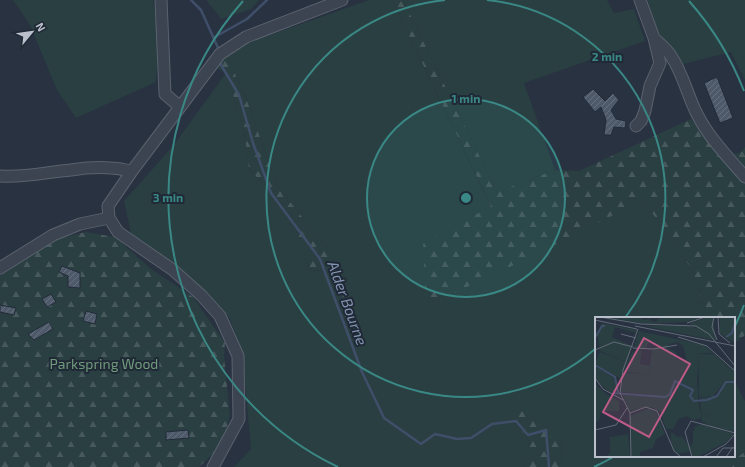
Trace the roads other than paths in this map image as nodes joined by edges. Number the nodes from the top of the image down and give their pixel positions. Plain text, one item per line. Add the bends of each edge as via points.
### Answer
1 (161, 0) edge
2 (342, 0) edge
3 (640, 0) edge
4 (654, 38) junction
5 (180, 107) junction
6 (636, 126) dead end
7 (132, 171) junction
8 (0, 176) edge
9 (745, 177) edge
10 (109, 218) junction
11 (0, 268) edge
12 (212, 467) edge

1 - 5 street via 166,94
2 - 5 street via 246,38 220,54
3 - 4 street
4 - 6 street via 660,63 650,86 645,111
4 - 9 street via 671,56 700,121
5 - 7 street
7 - 8 street via 90,168 37,175
7 - 10 street via 108,206
10 - 11 street via 80,224 53,235
10 - 12 street via 118,232 173,270 201,295 220,316 238,356 239,419

